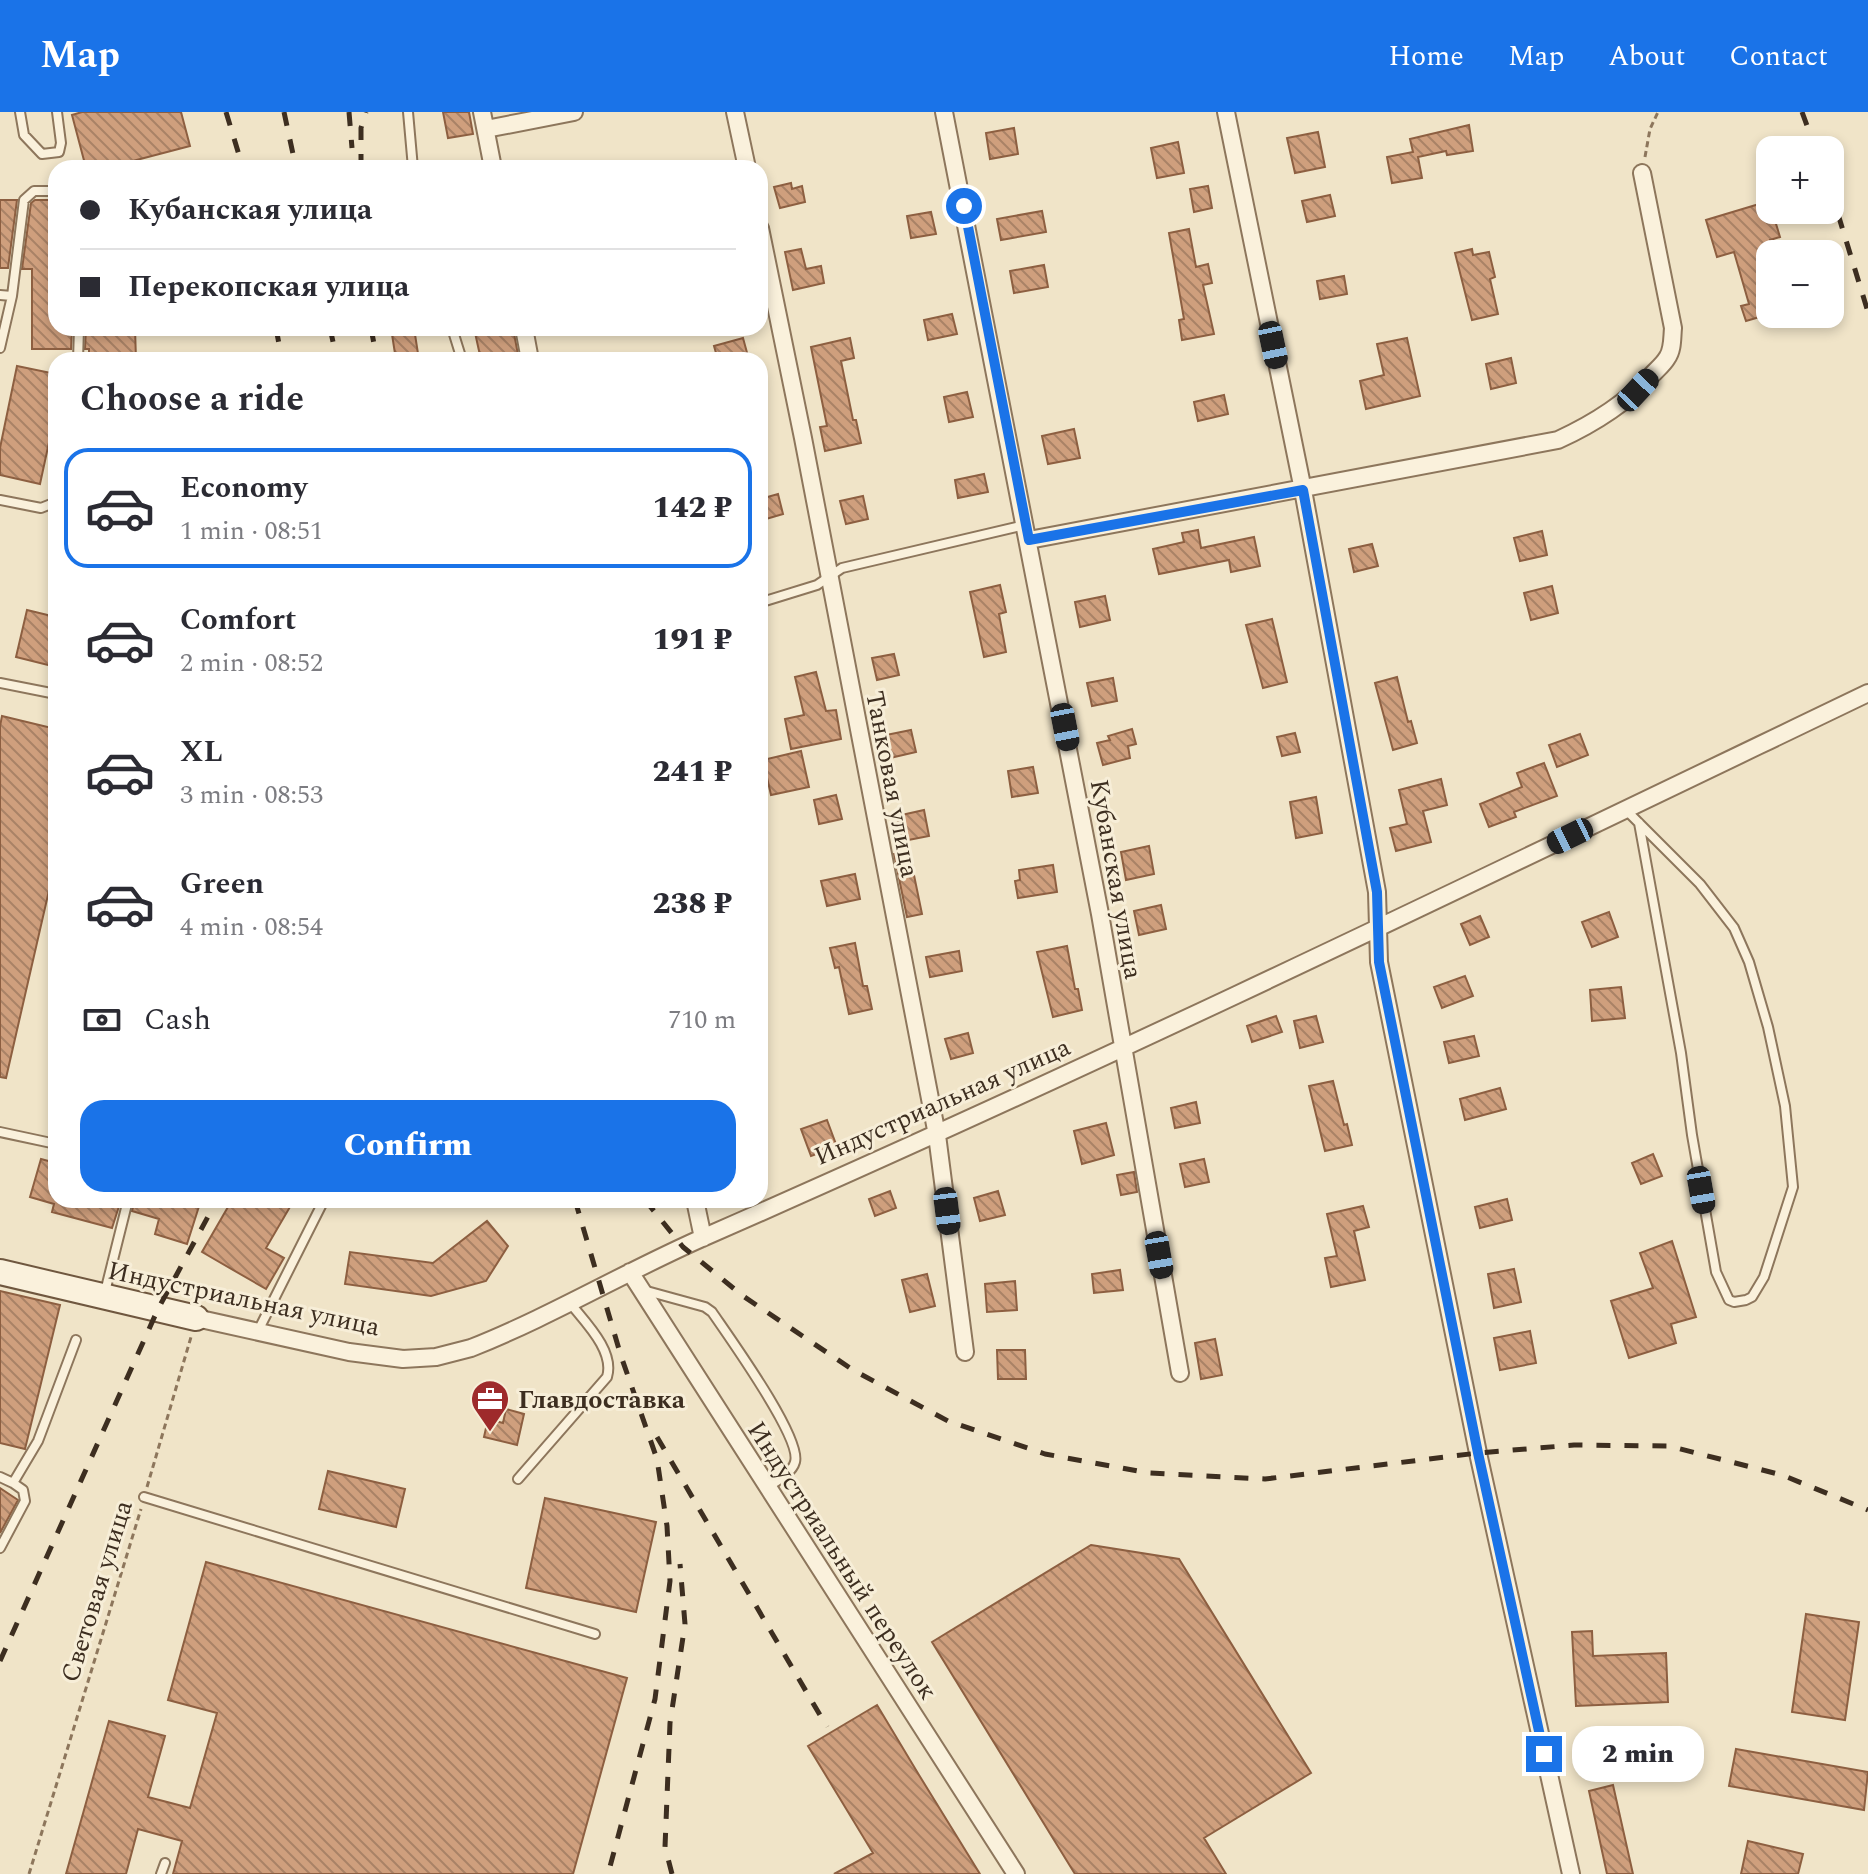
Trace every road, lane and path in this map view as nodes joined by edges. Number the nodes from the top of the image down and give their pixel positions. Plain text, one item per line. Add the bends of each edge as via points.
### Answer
1 (20, 112) edge
2 (57, 112) edge
3 (408, 112) edge
4 (574, 112) edge
5 (735, 112) edge
6 (944, 112) edge
7 (1226, 112) edge
8 (1658, 112) edge
9 (484, 120) edge
10 (412, 160) edge
11 (492, 160) edge
12 (745, 160) edge
13 (1642, 173) joint
14 (48, 191) edge
15 (768, 267) edge
16 (0, 295) edge
17 (12, 296) junction
18 (0, 348) edge
19 (1303, 490) junction
20 (0, 500) edge
21 (48, 505) edge
22 (1028, 532) junction
23 (828, 576) junction
24 (768, 600) edge
25 (0, 683) edge
26 (48, 692) edge
27 (1868, 693) edge
28 (1626, 809) junction
29 (1639, 823) junction
30 (1376, 929) junction
31 (1122, 1050) junction
32 (0, 1132) edge
33 (937, 1135) junction
34 (48, 1142) edge
35 (126, 1208) edge
36 (320, 1208) edge
37 (697, 1208) edge
38 (703, 1238) junction
39 (0, 1272) edge
40 (630, 1272) junction
41 (642, 1290) junction
42 (104, 1296) junction
43 (570, 1302) junction
44 (196, 1318) junction
45 (258, 1331) junction
46 (76, 1340) dead end
47 (965, 1352) dead end
48 (1180, 1373) dead end
49 (0, 1477) edge
50 (518, 1479) dead end
51 (13, 1483) junction
52 (768, 1487) junction
53 (144, 1497) junction
54 (0, 1548) edge
55 (595, 1634) dead end
56 (165, 1863) dead end
57 (29, 1874) edge
58 (161, 1874) edge
59 (1016, 1874) edge
60 (1571, 1874) edge

1 - 2 lane via 24,135 42,154 59,152
3 - 10 lane
4 - 9 street
5 - 12 street
6 - 22 street, Кубанская улица
7 - 19 street
8 - 13 path
9 - 11 street
13 - 19 street via 1673,328 1668,358 1638,390 1558,440
14 - 17 lane via 34,191 24,200
15 - 23 street, Танковая улица
16 - 17 lane
17 - 18 lane
19 - 22 street
19 - 30 street via 1377,892
20 - 21 lane
22 - 23 lane via 878,557
22 - 31 street, Кубанская улица
23 - 24 lane via 817,585
23 - 33 street, Танковая улица
25 - 26 lane
27 - 28 street, Индустриальная улица
28 - 29 lane
28 - 30 street, Индустриальная улица
29 - 29 lane via 1700,884 1734,928 1768,1027 1785,1106 1793,1187 1764,1277 1746,1300 1729,1300 1716,1272
30 - 31 street, Индустриальная улица
30 - 60 street via 1478,1453
31 - 33 street, Индустриальная улица
31 - 48 street, Кубанская улица
32 - 34 lane
33 - 38 street, Индустриальная улица
33 - 47 street, Танковая улица
35 - 42 lane
36 - 45 lane
37 - 38 street
38 - 40 street, Индустриальная улица
39 - 42 street, Индустриальная улица
40 - 41 street, Индустриальный переулок
40 - 43 street, Индустриальная улица
41 - 52 street, Индустриальный переулок
41 - 52 lane via 712,1312 776,1410 796,1458 794,1467
42 - 44 street, Индустриальная улица
43 - 45 street, Индустриальная улица via 493,1340 436,1357 349,1352
43 - 50 lane via 598,1341 607,1377
44 - 45 street, Индустриальная улица
44 - 53 path, Световая улица
46 - 51 lane via 38,1441
49 - 51 lane
51 - 54 lane via 23,1490 25,1501
52 - 59 street, Индустриальный переулок
53 - 55 lane
53 - 57 path, Световая улица
56 - 58 lane

